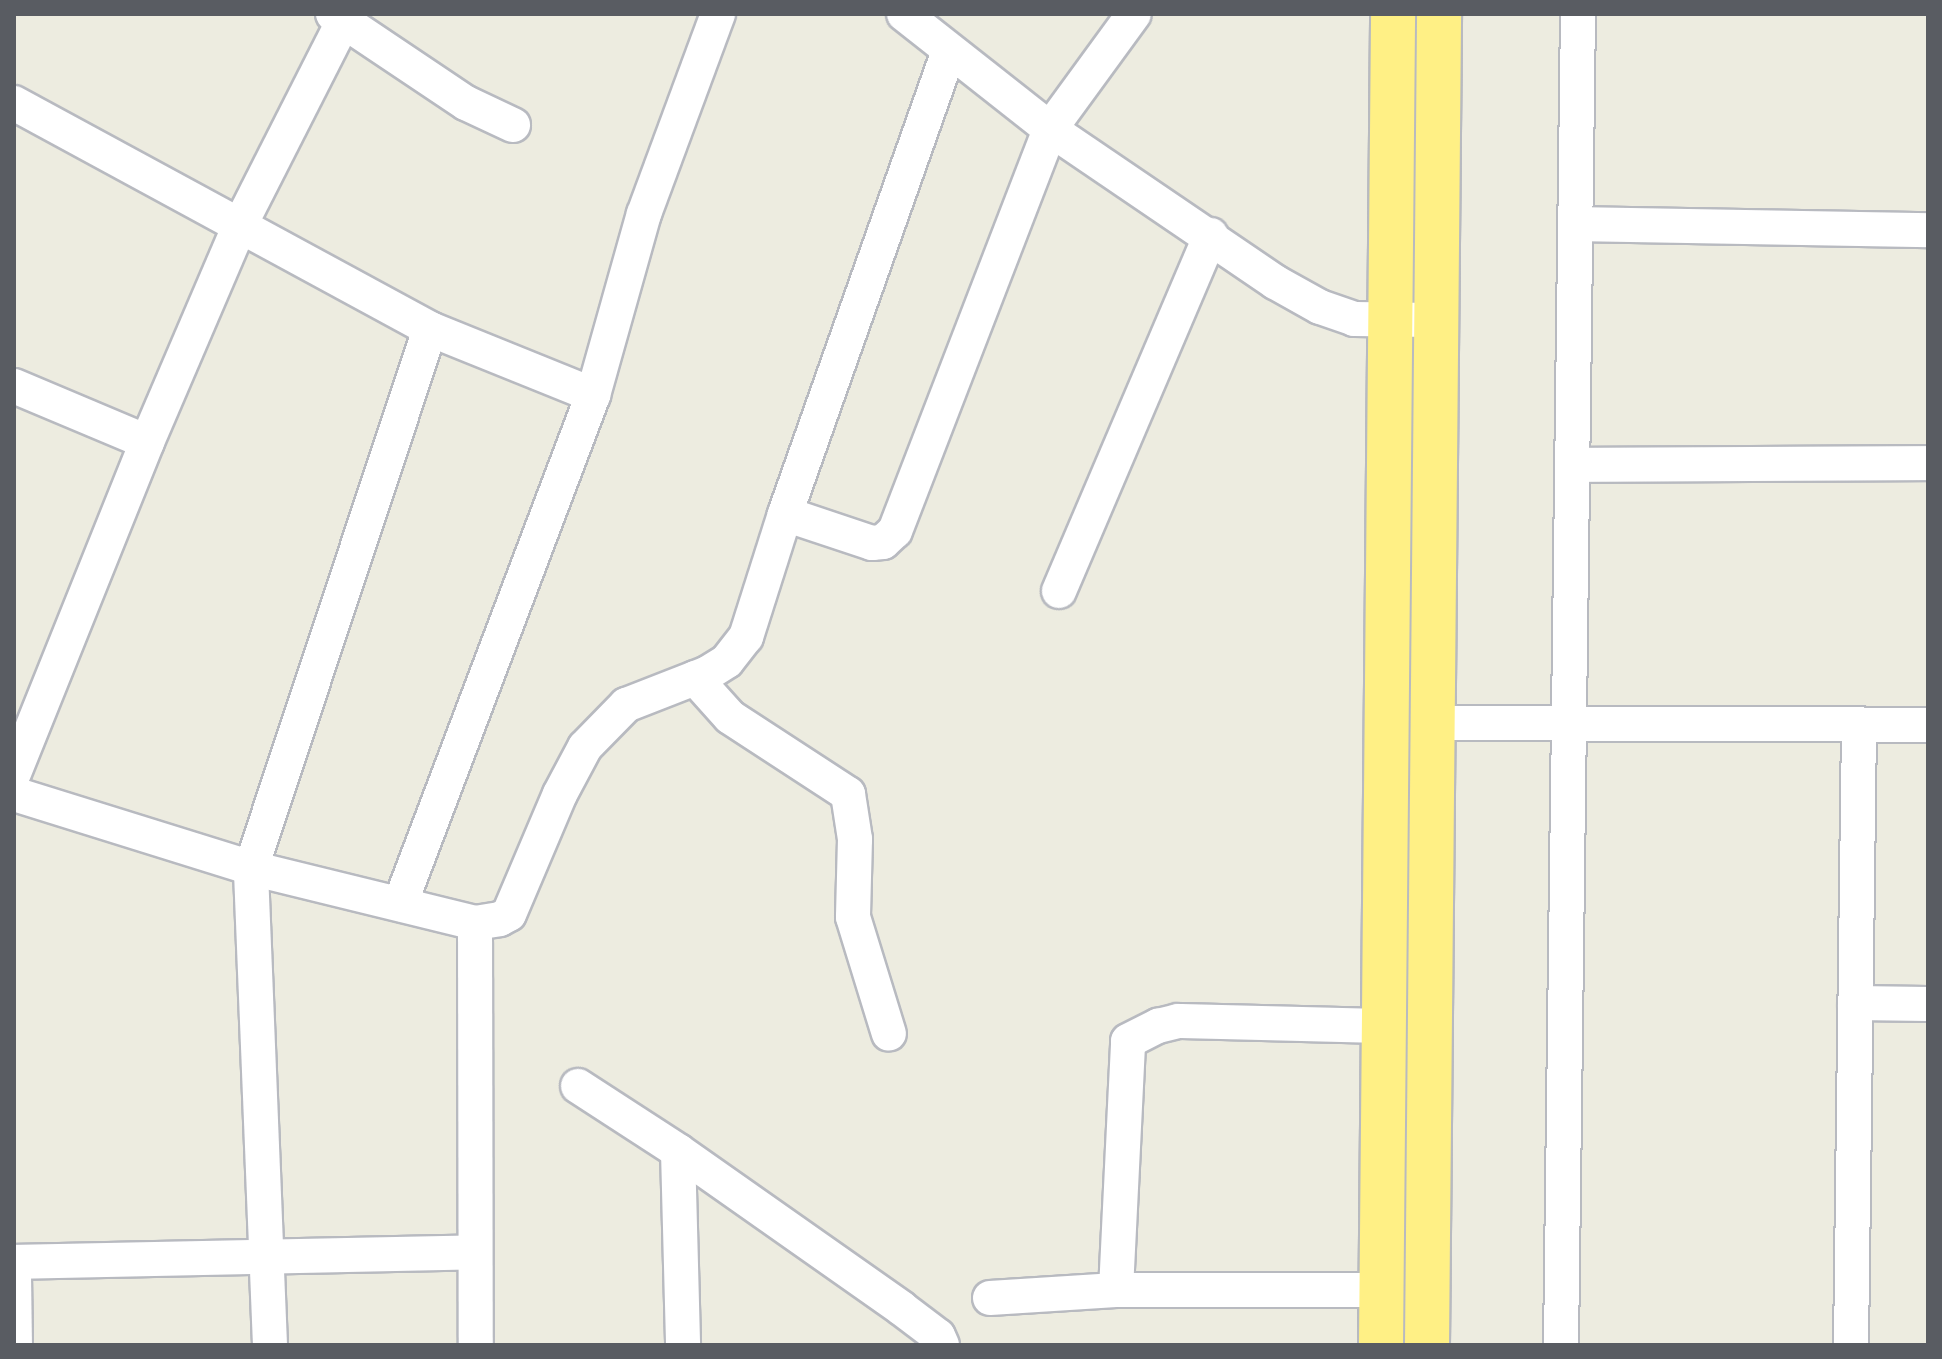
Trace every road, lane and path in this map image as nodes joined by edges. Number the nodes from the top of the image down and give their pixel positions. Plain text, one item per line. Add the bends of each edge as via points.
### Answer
1 (718, 14) edge
2 (904, 14) edge
3 (1134, 14) edge
4 (1393, 14) edge
5 (1439, 14) edge
6 (1578, 14) edge
7 (338, 17) edge
8 (949, 51) junction
9 (14, 103) edge
10 (513, 125) dead end
11 (1050, 129) junction
12 (1576, 224) junction
13 (239, 227) junction
14 (1928, 230) edge
15 (1211, 235) junction
16 (1435, 320) junction
17 (1390, 322) junction
18 (430, 329) junction
19 (14, 386) edge
20 (593, 395) junction
21 (147, 442) junction
22 (1928, 463) edge
23 (1574, 465) junction
24 (785, 514) junction
25 (1059, 591) dead end
26 (695, 678) junction
27 (1433, 723) junction
28 (1571, 723) junction
29 (1859, 724) junction
30 (1928, 725) edge
31 (14, 773) edge
32 (14, 794) edge
33 (251, 868) junction
34 (400, 904) junction
35 (475, 923) junction
36 (1855, 1003) junction
37 (1928, 1004) edge
38 (1385, 1026) junction
39 (889, 1034) dead end
40 (578, 1086) dead end
41 (678, 1151) junction
42 (475, 1252) junction
43 (268, 1254) junction
44 (14, 1262) edge
45 (14, 1276) edge
46 (1116, 1290) junction
47 (1382, 1290) junction
48 (990, 1298) dead end
49 (15, 1345) edge
50 (270, 1345) edge
51 (476, 1345) edge
52 (683, 1345) edge
53 (942, 1345) edge
54 (1381, 1345) edge
55 (1427, 1345) edge
56 (1561, 1345) edge
57 (1851, 1345) edge

1 - 20 street via 644,214
2 - 8 street
3 - 11 street
4 - 17 highway
5 - 16 highway
6 - 12 street
7 - 10 street via 466,103
7 - 13 street
8 - 11 street
8 - 24 street
9 - 13 street
11 - 15 street
11 - 24 street via 895,531 883,542 872,543
12 - 14 street
12 - 23 street
13 - 18 street
13 - 21 street
15 - 17 street via 1320,307 1354,319
15 - 25 street
16 - 17 street
16 - 27 highway
17 - 38 highway
18 - 20 street
18 - 33 street
19 - 21 street
20 - 34 street
21 - 31 street
22 - 23 street
23 - 28 street
24 - 26 street via 746,637 727,661
26 - 35 street via 626,705 585,747 514,907 500,919
26 - 39 street via 730,717 848,794 855,839 853,917
27 - 28 street
27 - 55 highway
28 - 29 street
28 - 56 street
29 - 30 street
29 - 36 street
32 - 33 street
33 - 34 street
33 - 43 street
34 - 35 street
35 - 42 street
36 - 37 street
36 - 57 street
38 - 46 street via 1178,1021 1128,1041
38 - 47 highway
40 - 41 street
41 - 52 street
41 - 53 street via 901,1308 938,1336
42 - 43 street
42 - 51 street
43 - 44 street
43 - 50 street
45 - 49 street
46 - 47 street
46 - 48 street
47 - 54 highway

